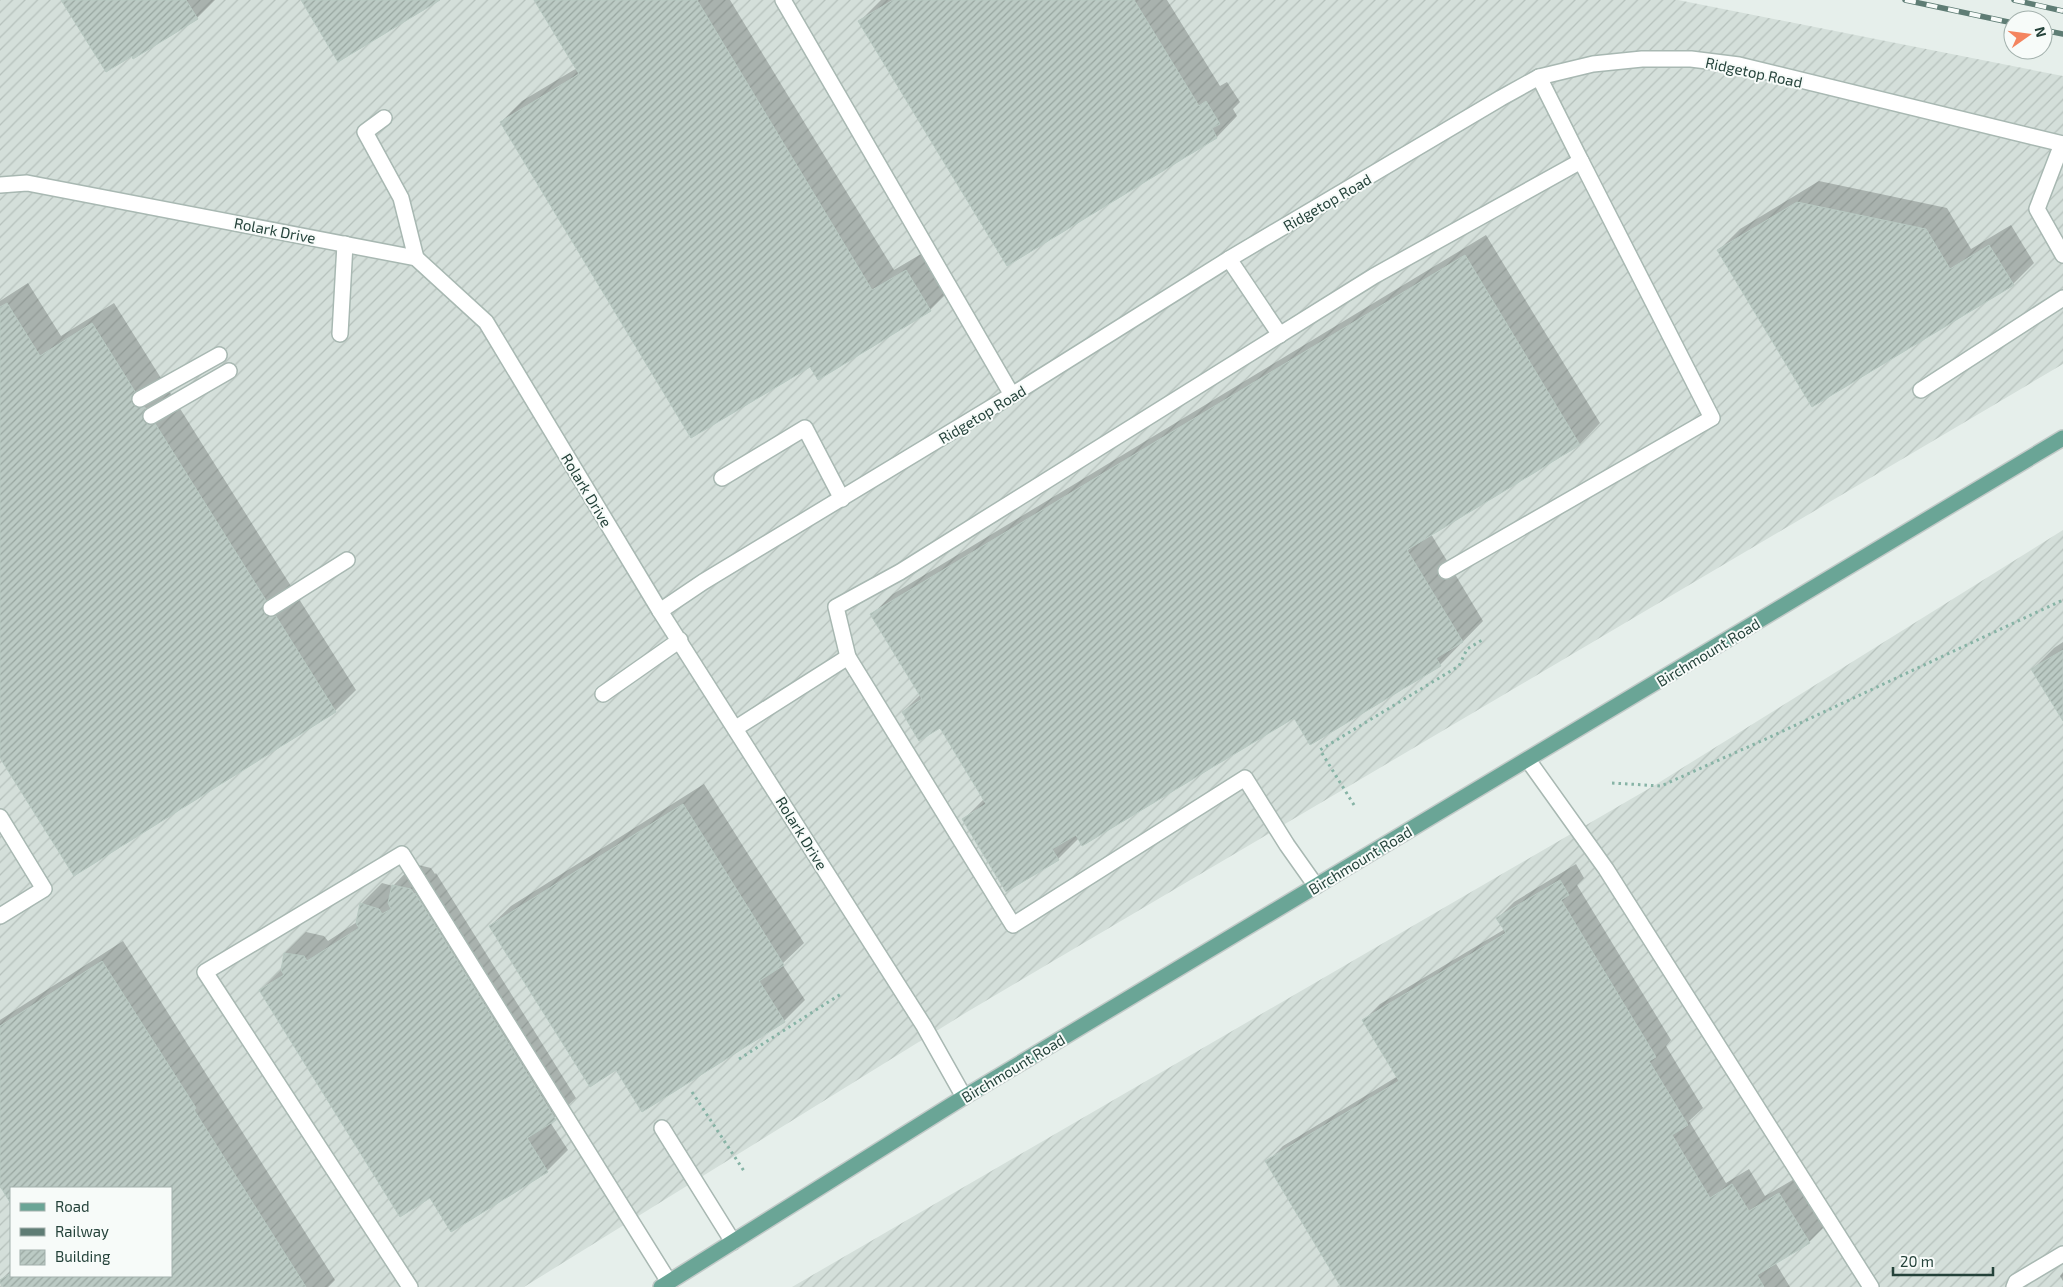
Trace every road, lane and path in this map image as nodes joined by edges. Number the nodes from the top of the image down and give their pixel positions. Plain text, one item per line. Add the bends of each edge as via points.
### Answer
1 (783, 0) edge
2 (1539, 77) junction
3 (384, 118) dead end
4 (2062, 144) edge
5 (1581, 160) junction
6 (0, 185) edge
7 (345, 244) junction
8 (2063, 255) edge
9 (416, 258) junction
10 (1229, 259) junction
11 (2063, 298) edge
12 (340, 334) dead end
13 (1280, 335) junction
14 (219, 355) dead end
15 (229, 371) dead end
16 (1921, 390) dead end
17 (1012, 395) junction
18 (140, 399) dead end
19 (150, 416) dead end
20 (2063, 438) edge
21 (722, 478) dead end
22 (842, 499) junction
23 (347, 560) dead end
24 (1446, 571) dead end
25 (2063, 600) edge
26 (271, 608) dead end
27 (660, 611) junction
28 (1484, 639) dead end
29 (680, 640) junction
30 (848, 657) junction
31 (603, 694) dead end
32 (736, 728) junction
33 (1528, 760) junction
34 (1612, 783) dead end
35 (1354, 804) dead end
36 (0, 817) edge
37 (1316, 886) junction
38 (0, 916) edge
39 (841, 994) dead end
40 (739, 1059) dead end
41 (692, 1092) dead end
42 (964, 1097) junction
43 (662, 1128) dead end
44 (744, 1171) dead end
45 (733, 1242) junction
46 (2063, 1254) edge
47 (665, 1284) edge
48 (410, 1287) edge
49 (1871, 1287) edge
50 (2014, 1287) edge

1 - 17 street
2 - 4 street, Ridgetop Road via 1593,64 1642,59 1690,59 1739,65
2 - 5 street
2 - 10 street, Ridgetop Road
3 - 9 street via 365,132 401,198
4 - 8 street via 2037,209
5 - 13 street via 1374,276
5 - 24 street via 1712,418
6 - 7 street, Rolark Drive via 28,183
7 - 9 street, Rolark Drive
7 - 12 street
9 - 27 street, Rolark Drive via 486,322
10 - 13 street
10 - 17 street, Ridgetop Road
11 - 16 street
13 - 30 street via 900,572 836,607
14 - 18 street
15 - 19 street
17 - 22 street, Ridgetop Road
20 - 33 main road, Birchmount Road
21 - 22 street via 805,428
22 - 27 street, Ridgetop Road
23 - 26 street
25 - 34 path via 1661,786
27 - 29 street, Rolark Drive
28 - 35 path via 1467,649 1459,666 1320,750
29 - 31 street
29 - 32 street, Rolark Drive
30 - 32 street
30 - 37 street via 1014,925 1246,778
32 - 42 street, Rolark Drive
33 - 37 main road, Birchmount Road
33 - 49 street via 1606,869
36 - 38 street via 44,889
37 - 42 main road, Birchmount Road
39 - 40 path
41 - 44 path
42 - 45 main road, Birchmount Road
43 - 45 street
45 - 47 main road, Birchmount Road
46 - 50 street via 2016,1282
47 - 48 street via 402,854 205,972

